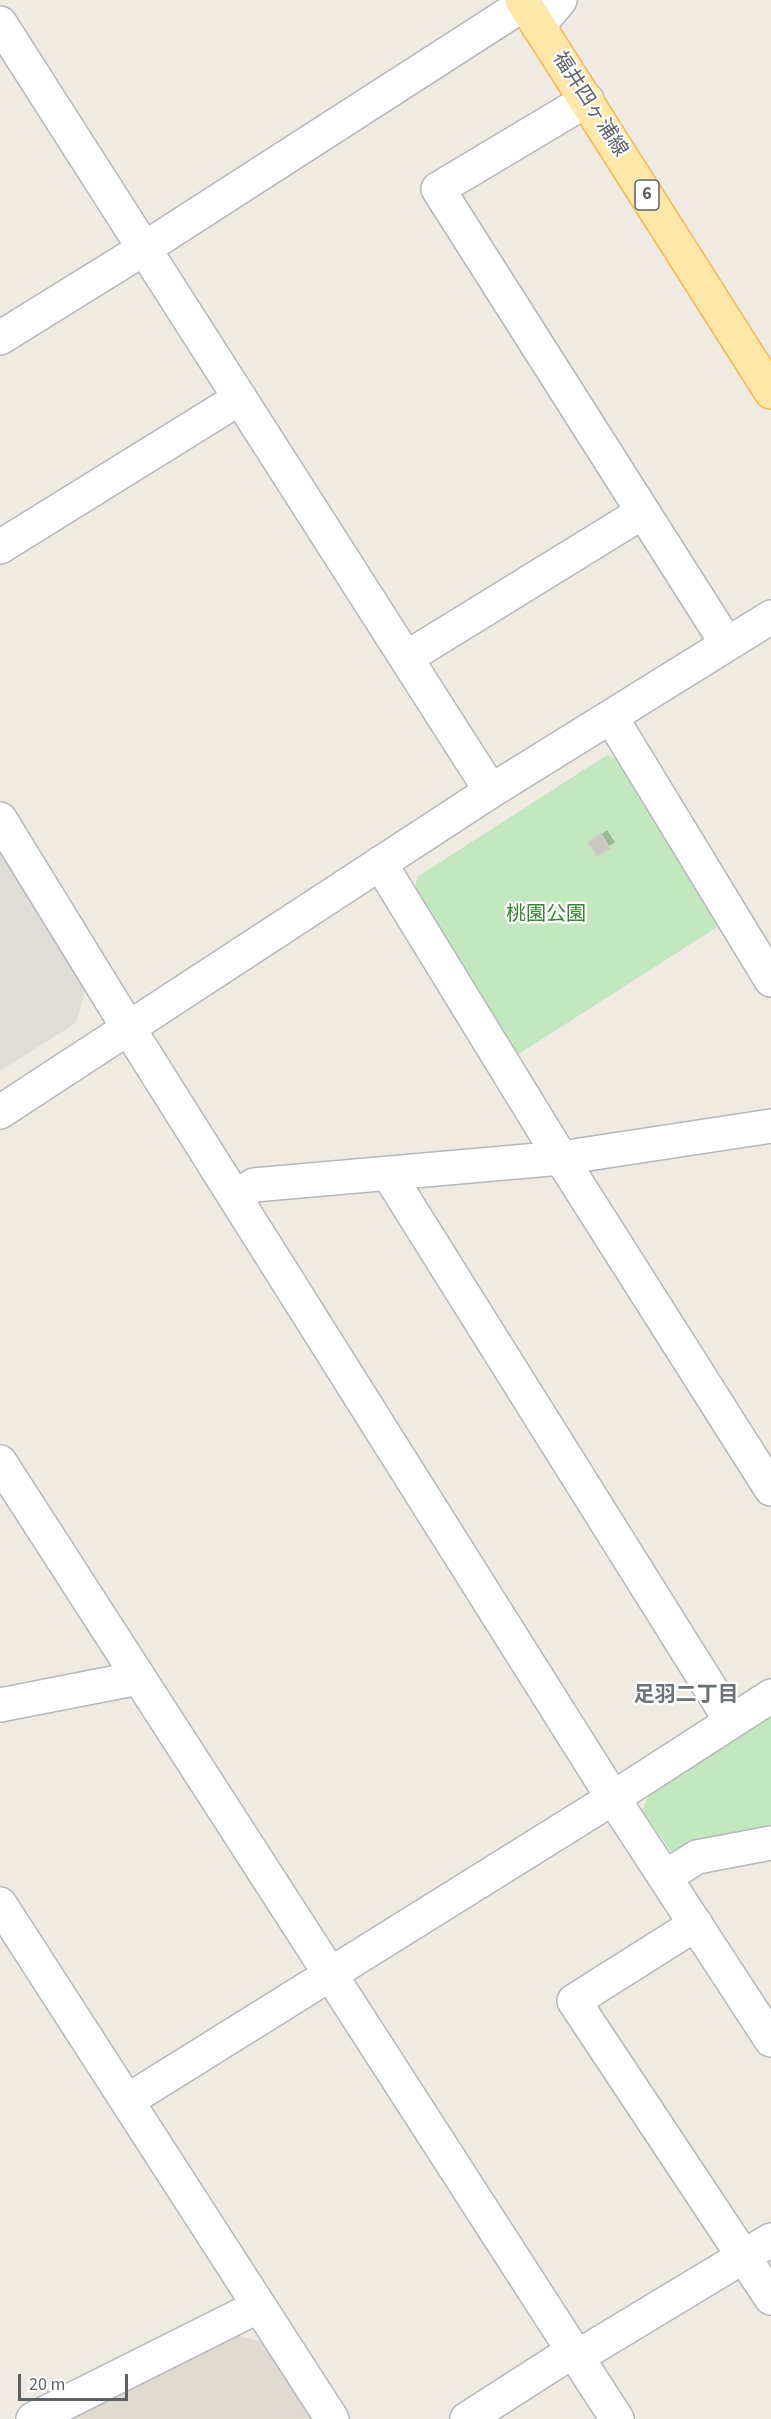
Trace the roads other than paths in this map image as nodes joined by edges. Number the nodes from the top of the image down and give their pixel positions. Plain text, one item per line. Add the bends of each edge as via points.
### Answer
1 (560, 0) edge
2 (528, 10) edge
3 (0, 23) edge
4 (587, 100) junction
5 (144, 248) junction
6 (0, 338) edge
7 (771, 392) edge
8 (240, 398) junction
9 (643, 512) junction
10 (0, 546) edge
11 (771, 617) edge
12 (727, 644) junction
13 (406, 658) junction
14 (611, 717) junction
15 (491, 791) junction
16 (0, 819) edge
17 (380, 864) junction
18 (771, 980) edge
19 (129, 1029) junction
20 (0, 1112) edge
21 (771, 1126) edge
22 (561, 1158) junction
23 (393, 1174) junction
24 (235, 1197) junction
25 (0, 1462) edge
26 (771, 1489) edge
27 (137, 1675) junction
28 (771, 1696) edge
29 (0, 1705) edge
30 (730, 1721) junction
31 (613, 1798) junction
32 (771, 1843) edge
33 (665, 1877) junction
34 (0, 1904) edge
35 (696, 1924) junction
36 (330, 1974) junction
37 (771, 2040) edge
38 (127, 2101) junction
39 (771, 2240) edge
40 (744, 2257) junction
41 (771, 2298) edge
42 (259, 2306) junction
43 (575, 2354) junction
44 (33, 2419) edge
45 (332, 2419) edge
46 (467, 2419) edge
47 (617, 2419) edge

1 - 2 street
2 - 4 main road, 福井四ヶ浦線 / 6
2 - 5 street
3 - 5 street
4 - 7 main road, 福井四ヶ浦線 / 6
4 - 9 street via 438,189
5 - 6 street
5 - 8 street
8 - 10 street
8 - 13 street
9 - 12 street
9 - 13 street
11 - 12 street
12 - 14 street
13 - 15 street
14 - 15 street
14 - 18 street
15 - 17 street
16 - 19 street
17 - 19 street
17 - 22 street
19 - 20 street
19 - 24 street
21 - 22 street
22 - 23 street
22 - 26 street
23 - 24 street via 254,1185
23 - 30 street via 394,1183
24 - 31 street
25 - 27 street
27 - 29 street
27 - 36 street
28 - 30 street
30 - 31 street
31 - 33 street
31 - 36 street
32 - 33 street via 697,1857
33 - 35 street
34 - 38 street
35 - 37 street
35 - 40 street via 574,2001
36 - 38 street
36 - 43 street
38 - 42 street
39 - 40 street
40 - 41 street
40 - 43 street
42 - 44 street
42 - 45 street
43 - 46 street
43 - 47 street

